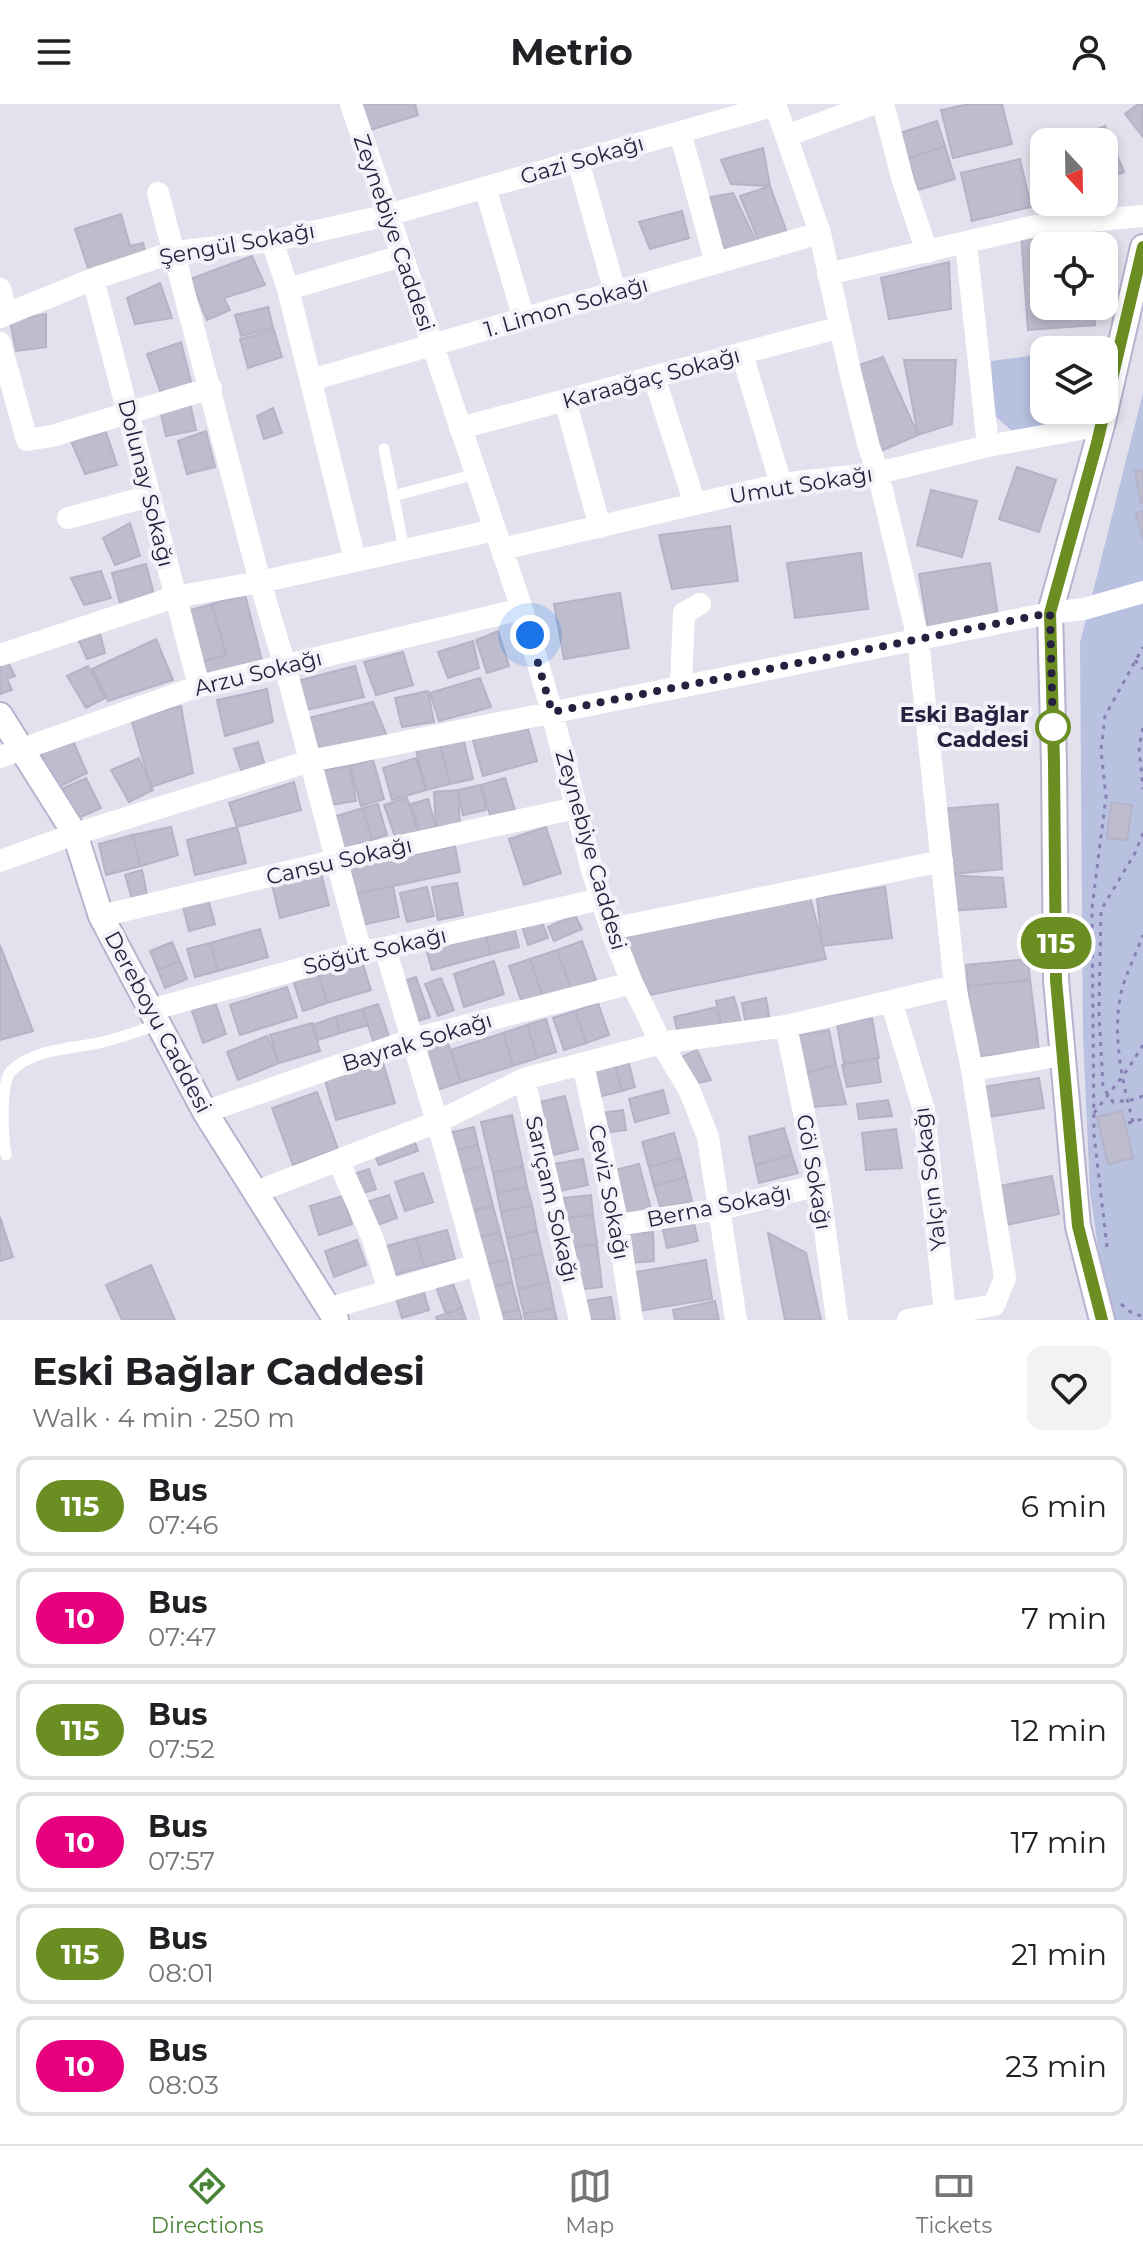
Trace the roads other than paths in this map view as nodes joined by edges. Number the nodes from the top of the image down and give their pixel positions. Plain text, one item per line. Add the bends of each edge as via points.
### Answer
1 (351, 104) edge
2 (873, 104) edge
3 (883, 104) edge
4 (775, 105) edge
5 (680, 132) junction
6 (786, 136) junction
7 (578, 161) junction
8 (485, 187) junction
9 (158, 193) dead end
10 (388, 215) junction
11 (1143, 216) edge
12 (820, 233) junction
13 (272, 241) junction
14 (966, 243) junction
15 (1143, 247) edge
16 (174, 252) junction
17 (927, 252) junction
18 (402, 256) junction
19 (716, 263) junction
20 (828, 274) junction
21 (93, 279) junction
22 (0, 289) edge
23 (288, 289) junction
24 (615, 292) junction
25 (3, 315) edge
26 (524, 319) junction
27 (841, 327) junction
28 (0, 343) edge
29 (432, 345) junction
30 (742, 354) junction
31 (654, 377) junction
32 (311, 380) junction
33 (211, 388) junction
34 (565, 400) junction
35 (128, 413) junction
36 (1102, 425) junction
37 (460, 428) junction
38 (988, 446) junction
39 (384, 449) dead end
40 (878, 473) junction
41 (476, 474) junction
42 (781, 484) junction
43 (150, 496) junction
44 (393, 496) junction
45 (695, 504) junction
46 (68, 518) dead end
47 (600, 527) junction
48 (499, 540) junction
49 (404, 549) junction
50 (355, 560) junction
51 (260, 582) junction
52 (1143, 592) edge
53 (175, 597) junction
54 (700, 604) dead end
55 (522, 609) junction
56 (1050, 613) junction
57 (918, 639) junction
58 (0, 655) edge
59 (285, 666) junction
60 (199, 686) junction
61 (681, 686) junction
62 (552, 712) junction
63 (0, 715) edge
64 (10, 752) edge
65 (310, 761) junction
66 (576, 808) junction
67 (75, 834) junction
68 (337, 860) junction
69 (0, 861) edge
70 (942, 861) junction
71 (601, 899) junction
72 (101, 916) junction
73 (611, 929) junction
74 (385, 948) junction
75 (361, 952) junction
76 (632, 983) junction
77 (955, 986) junction
78 (891, 1001) junction
79 (154, 1018) junction
80 (786, 1026) junction
81 (414, 1039) junction
82 (661, 1043) junction
83 (1063, 1055) junction
84 (583, 1064) junction
85 (972, 1070) junction
86 (524, 1079) junction
87 (205, 1112) junction
88 (437, 1122) junction
89 (6, 1155) dead end
90 (338, 1160) junction
91 (819, 1185) junction
92 (256, 1192) junction
93 (720, 1209) junction
94 (618, 1225) junction
95 (477, 1265) junction
96 (389, 1291) junction
97 (945, 1313) junction
98 (333, 1314) edge
99 (492, 1320) edge
100 (580, 1320) edge
101 (632, 1320) edge
102 (736, 1320) edge
103 (837, 1320) edge
104 (908, 1320) edge
105 (1102, 1320) edge

1 - 10 street, Zeynebiye Caddesi
2 - 6 street
3 - 17 street
4 - 5 street, Gazi Sokağı
4 - 6 street
5 - 7 street, Gazi Sokağı
5 - 19 street
6 - 12 street
7 - 8 street, Gazi Sokağı
7 - 24 street
8 - 10 street, Gazi Sokağı
8 - 26 street
9 - 16 street
10 - 13 street, Şengül Sokağı
10 - 18 street, Zeynebiye Caddesi
11 - 14 street via 1035,226
12 - 19 street, 1. Limon Sokağı
12 - 20 street
13 - 16 street, Şengül Sokağı
13 - 23 street
14 - 17 street
14 - 38 street
15 - 36 main road
16 - 21 street, Şengül Sokağı
16 - 33 street
17 - 20 street
18 - 23 street
18 - 29 street, Zeynebiye Caddesi
19 - 24 street, 1. Limon Sokağı
20 - 27 street
21 - 25 street, Şengül Sokağı
21 - 35 street, Dolunay Sokağı
22 - 25 street
23 - 32 street
24 - 26 street, 1. Limon Sokağı
26 - 29 street, 1. Limon Sokağı
27 - 30 street, Karaağaç Sokağı
27 - 40 street
28 - 35 street via 27,440
29 - 32 street, 1. Limon Sokağı
29 - 37 street, Zeynebiye Caddesi
30 - 31 street, Karaağaç Sokağı
30 - 42 street
31 - 34 street, Karaağaç Sokağı
31 - 45 street
32 - 50 street
33 - 35 street
33 - 51 street
34 - 37 street, Karaağaç Sokağı
34 - 47 street
35 - 43 street, Dolunay Sokağı
36 - 38 street, Umut Sokağı
36 - 56 main road
37 - 41 street, Zeynebiye Caddesi
38 - 40 street, Umut Sokağı
39 - 44 lane
40 - 42 street, Umut Sokağı
40 - 57 street
41 - 44 lane
41 - 48 street, Zeynebiye Caddesi
42 - 45 street, Umut Sokağı
43 - 46 street
43 - 53 street, Dolunay Sokağı
44 - 49 lane
45 - 47 street, Umut Sokağı
47 - 48 street, Umut Sokağı
48 - 49 street, Umut Sokağı
48 - 55 street, Zeynebiye Caddesi
49 - 50 street, Umut Sokağı
50 - 51 street, Umut Sokağı
51 - 53 street, Umut Sokağı
51 - 59 street
52 - 56 street
53 - 58 street, Umut Sokağı
53 - 60 street, Dolunay Sokağı
54 - 61 street via 684,613
55 - 59 street, Arzu Sokağı
55 - 62 street, Zeynebiye Caddesi
56 - 57 street
56 - 83 main road via 1056,980
57 - 61 street
57 - 70 street
59 - 60 street, Arzu Sokağı
59 - 65 street
60 - 64 street, Arzu Sokağı
61 - 62 street
62 - 65 street
62 - 66 street, Zeynebiye Caddesi
63 - 64 main road, Dereboyu Caddesi
64 - 67 main road, Dereboyu Caddesi
65 - 67 street
65 - 68 street
66 - 68 street, Cansu Sokağı
66 - 71 street, Zeynebiye Caddesi
67 - 69 street
67 - 72 main road, Dereboyu Caddesi
68 - 72 street, Cansu Sokağı
68 - 75 street
70 - 73 street
70 - 77 street
71 - 73 street, Zeynebiye Caddesi
71 - 74 street, Söğüt Sokağı
72 - 79 main road, Dereboyu Caddesi
73 - 76 street, Zeynebiye Caddesi
74 - 75 street, Söğüt Sokağı
74 - 81 street
75 - 79 street, Söğüt Sokağı
76 - 81 street, Bayrak Sokağı
76 - 82 street, Zeynebiye Caddesi
77 - 78 street
77 - 85 street
78 - 80 street
78 - 97 street, Yalçın Sokağı via 924,1110
79 - 87 main road, Dereboyu Caddesi
79 - 89 lane via 100,1043 33,1057 9,1072 3,1105
80 - 82 street
80 - 91 street, Göl Sokağı
81 - 87 street, Bayrak Sokağı
81 - 88 street
82 - 84 street
82 - 93 street, Zeynebiye Caddesi via 689,1089 708,1137
83 - 85 street
83 - 105 main road via 1078,1226
84 - 86 street
84 - 94 street, Ceviz Sokağı
85 - 97 street via 1005,1278 994,1305
86 - 88 street
86 - 100 street, Sarıçam Sokağı
87 - 92 main road, Dereboyu Caddesi
88 - 90 street
88 - 95 street
90 - 92 street
90 - 96 street
91 - 93 street, Berna Sokağı
91 - 103 street, Göl Sokağı
92 - 98 main road, Dereboyu Caddesi
93 - 94 street, Berna Sokağı
93 - 102 street, Zeynebiye Caddesi
94 - 101 street, Ceviz Sokağı
95 - 96 street
95 - 99 street
96 - 98 street
97 - 104 street

